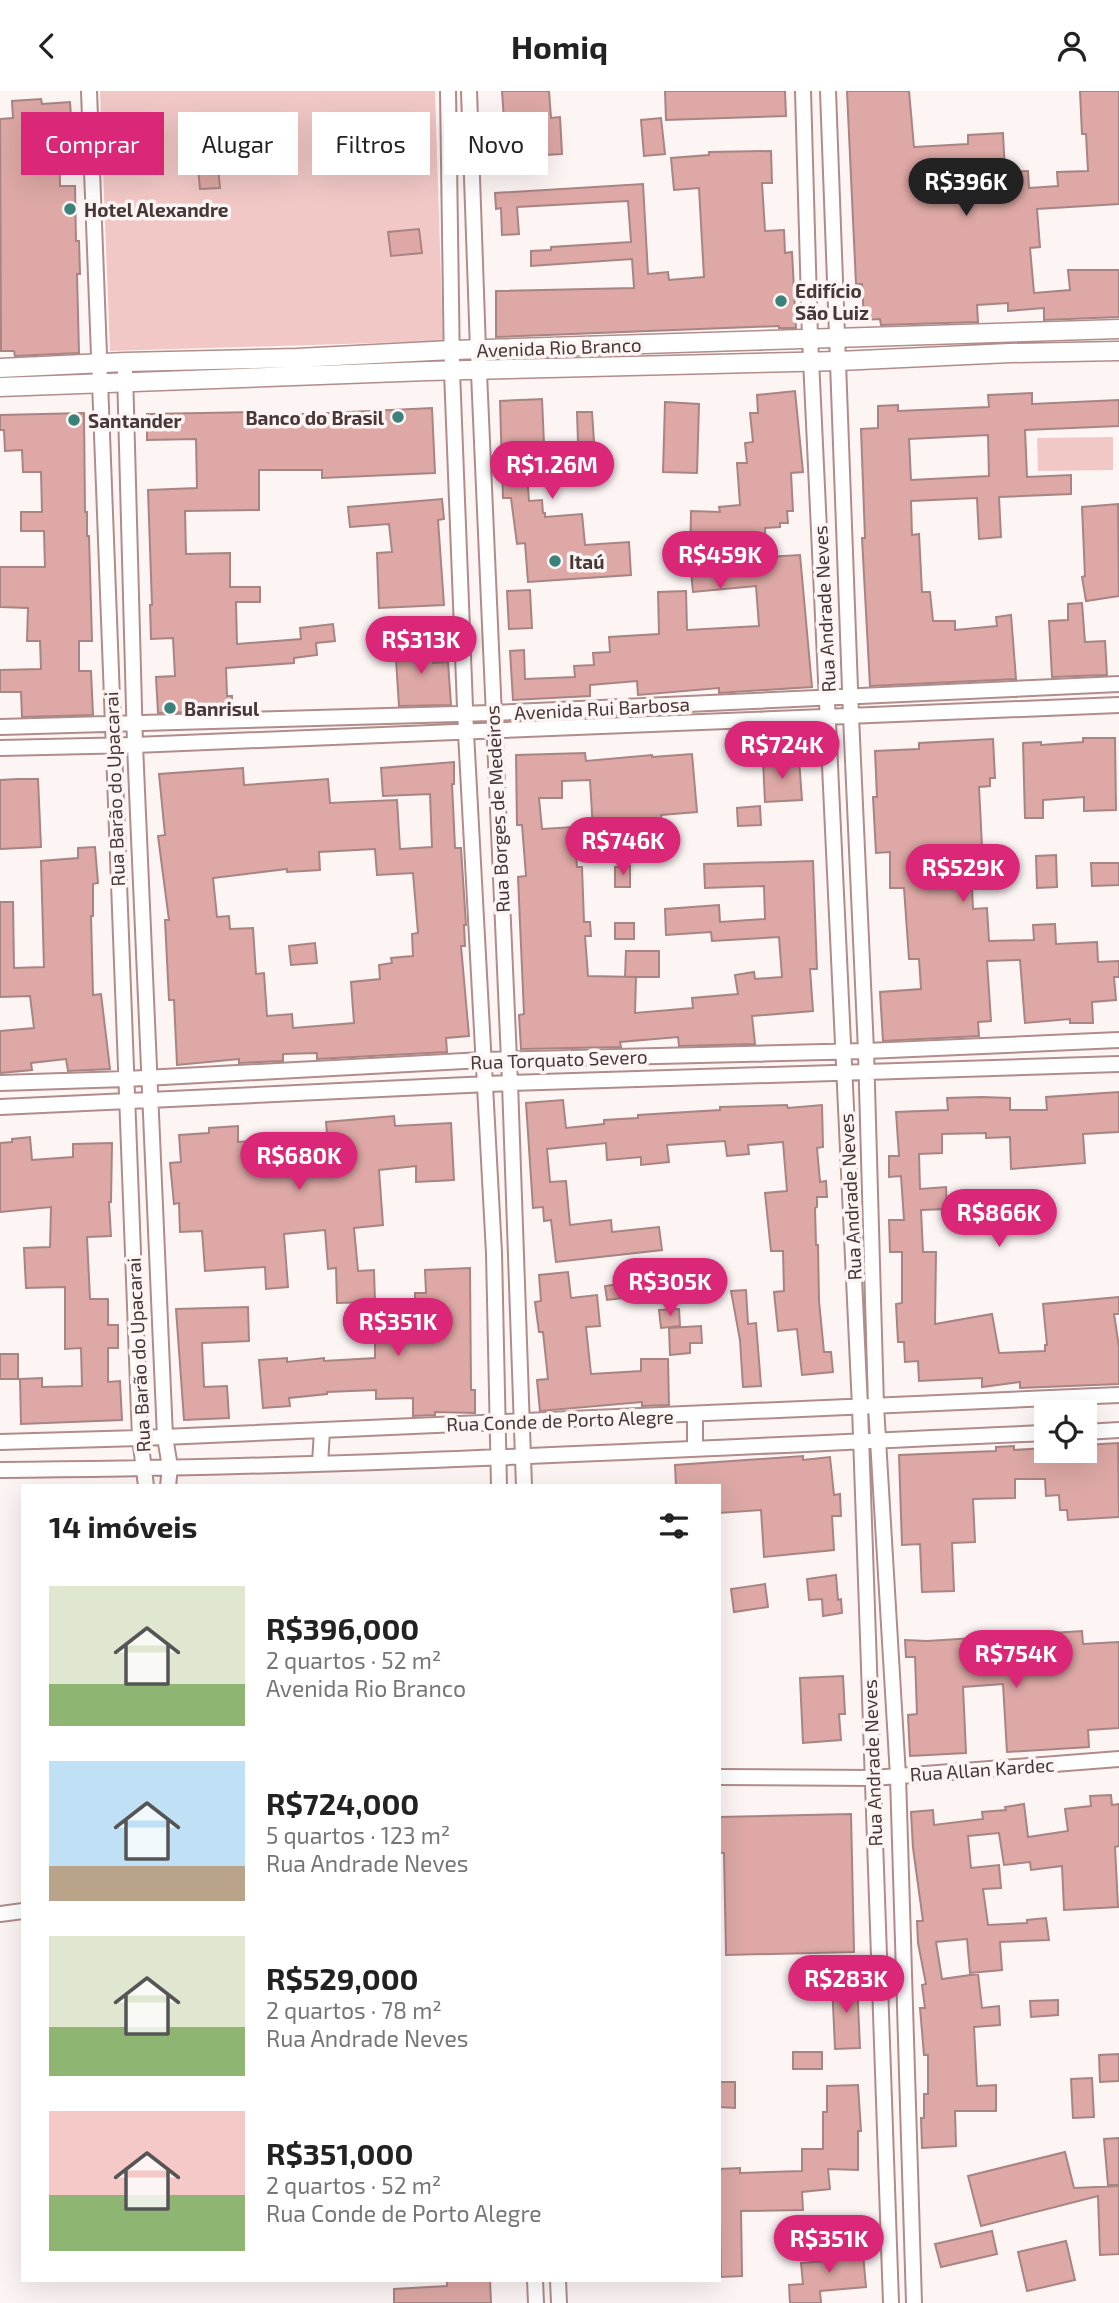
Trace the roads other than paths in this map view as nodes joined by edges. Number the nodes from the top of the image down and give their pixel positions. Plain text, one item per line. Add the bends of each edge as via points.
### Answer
1 (89, 91) edge
2 (448, 91) edge
3 (469, 91) edge
4 (803, 91) edge
5 (828, 91) edge
6 (448, 107) junction
7 (470, 108) junction
8 (834, 249) junction
9 (808, 253) junction
10 (1119, 329) edge
11 (1010, 332) junction
12 (810, 338) junction
13 (838, 338) junction
14 (651, 344) junction
15 (452, 350) junction
16 (478, 350) junction
17 (1119, 351) edge
18 (1010, 353) junction
19 (297, 358) junction
20 (839, 361) junction
21 (125, 362) junction
22 (811, 362) junction
23 (98, 363) junction
24 (652, 364) junction
25 (0, 368) edge
26 (479, 370) junction
27 (452, 371) junction
28 (297, 377) junction
29 (125, 382) junction
30 (99, 383) junction
31 (0, 387) edge
32 (455, 451) junction
33 (482, 452) junction
34 (489, 627) junction
35 (462, 628) junction
36 (1119, 684) edge
37 (1016, 688) junction
38 (851, 695) junction
39 (828, 697) junction
40 (653, 705) junction
41 (1119, 705) edge
42 (1017, 709) junction
43 (492, 713) junction
44 (465, 714) junction
45 (829, 716) junction
46 (851, 716) junction
47 (136, 723) junction
48 (111, 724) junction
49 (654, 724) junction
50 (0, 727) edge
51 (494, 731) junction
52 (466, 733) junction
53 (135, 745) junction
54 (111, 746) junction
55 (0, 748) edge
56 (139, 828) junction
57 (115, 829) junction
58 (859, 885) junction
59 (836, 887) junction
60 (118, 899) junction
61 (143, 899) junction
62 (1119, 1040) edge
63 (1028, 1044) junction
64 (844, 1051) junction
65 (866, 1051) junction
66 (607, 1057) junction
67 (483, 1060) junction
68 (509, 1060) junction
69 (1119, 1064) edge
70 (1030, 1067) junction
71 (283, 1070) junction
72 (867, 1072) junction
73 (844, 1073) junction
74 (151, 1077) junction
75 (127, 1079) junction
76 (608, 1080) junction
77 (0, 1083) edge
78 (510, 1083) junction
79 (484, 1084) junction
80 (285, 1093) junction
81 (152, 1099) junction
82 (128, 1101) junction
83 (0, 1107) edge
84 (848, 1155) junction
85 (869, 1156) junction
86 (513, 1163) junction
87 (489, 1165) junction
88 (871, 1245) junction
89 (853, 1246) junction
90 (517, 1252) junction
91 (494, 1253) junction
92 (157, 1260) junction
93 (133, 1262) junction
94 (1119, 1395) edge
95 (1084, 1400) edge
96 (1034, 1405) edge
97 (876, 1406) junction
98 (860, 1407) junction
99 (695, 1414) junction
100 (523, 1422) junction
101 (498, 1423) junction
102 (1119, 1430) edge
103 (322, 1431) junction
104 (1097, 1431) edge
105 (1034, 1434) edge
106 (165, 1437) junction
107 (140, 1439) junction
108 (878, 1440) junction
109 (860, 1441) junction
110 (0, 1442) edge
111 (695, 1449) junction
112 (523, 1457) junction
113 (497, 1458) junction
114 (320, 1463) junction
115 (170, 1467) junction
116 (144, 1469) junction
117 (0, 1470) edge
118 (146, 1484) edge
119 (168, 1484) edge
120 (499, 1484) edge
121 (524, 1484) edge
122 (888, 1613) junction
123 (867, 1614) junction
124 (1119, 1759) edge
125 (898, 1776) junction
126 (721, 1777) edge
127 (873, 1778) junction
128 (21, 1911) edge
129 (0, 1914) edge
130 (910, 2157) junction
131 (886, 2158) junction
132 (535, 2282) edge
133 (558, 2282) edge
134 (536, 2303) edge
135 (559, 2303) edge
136 (891, 2303) edge
137 (914, 2303) edge

1 - 23 street, Rua Barão do Upacarai
2 - 6 street, Rua Borges de Medeiros
3 - 7 street, Rua Borges de Medeiros
4 - 9 street, Rua Andrade Neves
5 - 8 street, Rua Andrade Neves
6 - 7 street
6 - 15 street, Rua Borges de Medeiros
7 - 16 street, Rua Borges de Medeiros
8 - 9 street
8 - 13 street, Rua Andrade Neves
9 - 12 street, Rua Andrade Neves
10 - 11 street, Avenida Rio Branco
11 - 13 street, Avenida Rio Branco
11 - 18 street
12 - 13 street, Avenida Rio Branco
12 - 14 street, Avenida Rio Branco
12 - 22 street, Rua Andrade Neves
13 - 20 street, Rua Andrade Neves
14 - 16 street, Avenida Rio Branco
14 - 24 street
15 - 16 street, Avenida Rio Branco
15 - 19 street, Avenida Rio Branco
15 - 27 street, Rua Borges de Medeiros
16 - 26 street, Rua Borges de Medeiros
17 - 18 street, Avenida Rio Branco
18 - 20 street, Avenida Rio Branco
19 - 21 street, Avenida Rio Branco
19 - 28 street
20 - 22 street, Avenida Rio Branco
20 - 38 street, Rua Andrade Neves
21 - 23 street, Avenida Rio Branco
21 - 29 street, Rua Barão do Upacarai
22 - 24 street, Avenida Rio Branco
22 - 39 street, Rua Andrade Neves
23 - 25 street, Avenida Rio Branco
23 - 30 street, Rua Barão do Upacarai
24 - 26 street, Avenida Rio Branco
26 - 27 street, Avenida Rio Branco
26 - 33 street, Rua Borges de Medeiros
27 - 28 street, Avenida Rio Branco
27 - 32 street, Rua Borges de Medeiros
28 - 29 street, Avenida Rio Branco
29 - 30 street, Avenida Rio Branco
29 - 47 street, Rua Barão do Upacarai
30 - 31 street, Avenida Rio Branco
30 - 48 street, Rua Barão do Upacarai
32 - 33 street
32 - 35 street, Rua Borges de Medeiros
33 - 34 street, Rua Borges de Medeiros
34 - 35 street
34 - 43 street, Rua Borges de Medeiros
35 - 44 street, Rua Borges de Medeiros
36 - 37 street, Avenida Rui Barbosa
37 - 38 street, Avenida Rui Barbosa
37 - 42 street
38 - 39 street, Avenida Rui Barbosa
38 - 46 street, Rua Andrade Neves
39 - 40 street, Avenida Rui Barbosa
39 - 45 street, Rua Andrade Neves
40 - 43 street, Avenida Rui Barbosa
40 - 49 street
41 - 42 street, Avenida Rui Barbosa
42 - 46 street, Avenida Rui Barbosa
43 - 44 street, Avenida Rui Barbosa
43 - 51 street, Rua Borges de Medeiros
44 - 47 street, Avenida Rui Barbosa
44 - 52 street, Rua Borges de Medeiros
45 - 46 street, Avenida Rui Barbosa
45 - 49 street, Avenida Rui Barbosa
45 - 59 street, Rua Andrade Neves
46 - 58 street, Rua Andrade Neves
47 - 48 street, Avenida Rui Barbosa
47 - 53 street, Rua Barão do Upacarai
48 - 50 street, Avenida Rui Barbosa
48 - 54 street, Rua Barão do Upacarai
49 - 51 street, Avenida Rui Barbosa
51 - 52 street, Avenida Rui Barbosa
51 - 68 street, Rua Borges de Medeiros
52 - 53 street, Avenida Rui Barbosa
52 - 67 street, Rua Borges de Medeiros
53 - 54 street, Avenida Rui Barbosa
53 - 56 street, Rua Barão do Upacarai
54 - 55 street, Avenida Rui Barbosa
54 - 57 street, Rua Barão do Upacarai
56 - 57 street
56 - 61 street, Rua Barão do Upacarai
57 - 60 street, Rua Barão do Upacarai
58 - 59 street
58 - 65 street, Rua Andrade Neves
59 - 64 street, Rua Andrade Neves
60 - 61 street
60 - 75 street, Rua Barão do Upacarai
61 - 74 street, Rua Barão do Upacarai
62 - 63 street, Rua Torquato Severo
63 - 65 street, Rua Torquato Severo
63 - 70 street
64 - 65 street, Rua Torquato Severo
64 - 66 street, Rua Torquato Severo
64 - 73 street, Rua Andrade Neves
65 - 72 street, Rua Andrade Neves
66 - 68 street, Rua Torquato Severo
66 - 76 street
67 - 68 street, Rua Torquato Severo
67 - 71 street, Rua Torquato Severo
67 - 79 street, Rua Borges de Medeiros
68 - 78 street, Rua Borges de Medeiros
69 - 70 street, Rua Torquato Severo
70 - 72 street, Rua Torquato Severo
71 - 74 street, Rua Torquato Severo
71 - 80 street
72 - 73 street, Rua Torquato Severo
72 - 85 street, Rua Andrade Neves
73 - 76 street, Rua Torquato Severo
73 - 84 street, Rua Andrade Neves
74 - 75 street, Rua Torquato Severo
74 - 81 street, Rua Barão do Upacarai
75 - 77 street, Rua Torquato Severo
75 - 82 street, Rua Barão do Upacarai
76 - 78 street, Rua Torquato Severo
78 - 79 street, Rua Torquato Severo
78 - 86 street, Rua Borges de Medeiros
79 - 80 street, Rua Torquato Severo
79 - 87 street, Rua Borges de Medeiros
80 - 81 street, Rua Torquato Severo
81 - 82 street, Rua Torquato Severo
81 - 92 street, Rua Barão do Upacarai
82 - 83 street, Rua Torquato Severo
82 - 93 street, Rua Barão do Upacarai
84 - 85 street
84 - 89 street, Rua Andrade Neves
85 - 88 street, Rua Andrade Neves
86 - 87 street
86 - 90 street, Rua Borges de Medeiros
87 - 91 street, Rua Borges de Medeiros
88 - 89 street
88 - 97 street, Rua Andrade Neves
89 - 98 street, Rua Andrade Neves
90 - 91 street
90 - 100 street, Rua Borges de Medeiros
91 - 101 street, Rua Borges de Medeiros
92 - 93 street
92 - 106 street, Rua Barão do Upacarai
93 - 107 street, Rua Barão do Upacarai
94 - 95 street, Rua Conde de Porto Alegre
96 - 97 street, Rua Conde de Porto Alegre
97 - 98 street, Rua Conde de Porto Alegre
97 - 108 street, Rua Andrade Neves
98 - 99 street, Rua Conde de Porto Alegre
98 - 109 street, Rua Andrade Neves
99 - 100 street, Rua Conde de Porto Alegre
99 - 111 street
100 - 101 street, Rua Conde de Porto Alegre
100 - 112 street, Rua Borges de Medeiros
101 - 103 street, Rua Conde de Porto Alegre
101 - 113 street, Rua Borges de Medeiros
102 - 104 street
103 - 106 street, Rua Conde de Porto Alegre
103 - 114 street
105 - 108 street, Rua Conde de Porto Alegre
106 - 107 street, Rua Conde de Porto Alegre
106 - 115 street, Rua Barão do Upacarai
107 - 110 street, Rua Conde de Porto Alegre
107 - 116 street, Rua Barão do Upacarai
108 - 109 street, Rua Conde de Porto Alegre
108 - 122 street, Rua Andrade Neves
109 - 111 street, Rua Conde de Porto Alegre
109 - 123 street, Rua Andrade Neves
111 - 112 street, Rua Conde de Porto Alegre
112 - 113 street, Rua Conde de Porto Alegre
112 - 121 street, Rua Borges de Medeiros
113 - 114 street, Rua Conde de Porto Alegre
113 - 120 street, Rua Borges de Medeiros
114 - 115 street, Rua Conde de Porto Alegre
115 - 116 street, Rua Conde de Porto Alegre
115 - 119 street, Rua Barão do Upacarai
116 - 117 street, Rua Conde de Porto Alegre
116 - 118 street, Rua Barão do Upacarai
122 - 123 street
122 - 125 street, Rua Andrade Neves
123 - 127 street, Rua Andrade Neves
124 - 125 street, Rua Allan Kardec
125 - 127 street, Rua Allan Kardec
125 - 130 street, Rua Andrade Neves
126 - 127 street, Rua Allan Kardec
127 - 131 street, Rua Andrade Neves
128 - 129 street
130 - 131 street
130 - 137 street, Rua Andrade Neves
131 - 136 street, Rua Andrade Neves
132 - 134 street
133 - 135 street

